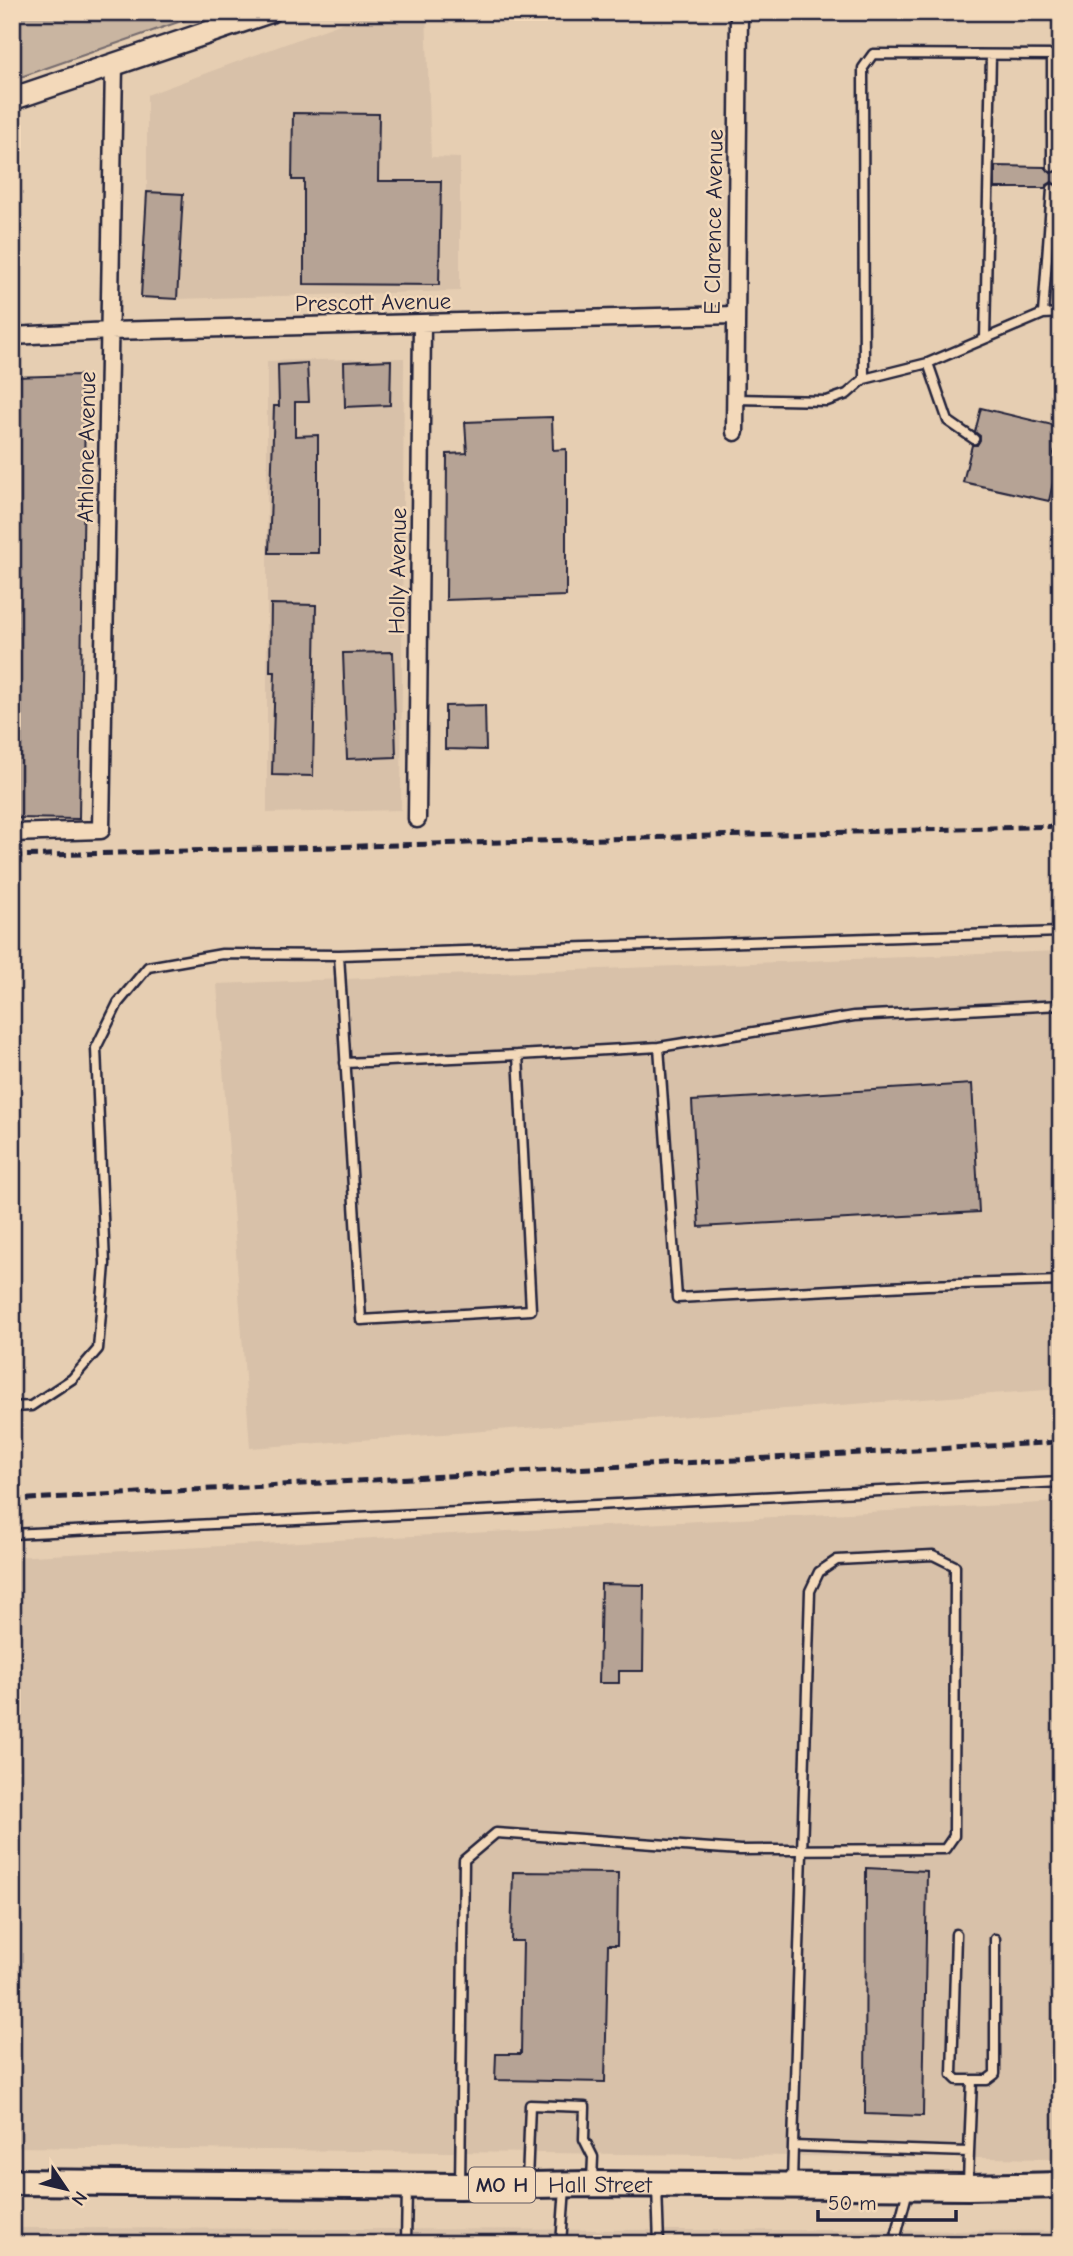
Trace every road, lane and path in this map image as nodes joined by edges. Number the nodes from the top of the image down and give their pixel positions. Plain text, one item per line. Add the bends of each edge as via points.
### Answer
1 (269, 12) edge
2 (744, 13) edge
3 (991, 55) junction
4 (1056, 55) edge
5 (114, 64) junction
6 (12, 99) edge
7 (1052, 167) dead end
8 (1052, 188) dead end
9 (1061, 313) edge
10 (1043, 314) junction
11 (735, 315) junction
12 (422, 324) junction
13 (110, 331) junction
14 (12, 336) edge
15 (985, 338) junction
16 (928, 363) junction
17 (864, 379) junction
18 (734, 399) junction
19 (735, 432) dead end
20 (974, 439) dead end
21 (417, 820) dead end
22 (12, 833) edge
23 (1061, 932) edge
24 (339, 955) junction
25 (1061, 1004) edge
26 (659, 1047) junction
27 (518, 1055) junction
28 (345, 1063) junction
29 (1061, 1281) edge
30 (12, 1407) edge
31 (1061, 1482) edge
32 (12, 1534) edge
33 (802, 1851) junction
34 (956, 1934) dead end
35 (995, 1939) dead end
36 (972, 2080) junction
37 (793, 2146) junction
38 (969, 2152) junction
39 (12, 2182) edge
40 (592, 2184) junction
41 (407, 2185) junction
42 (527, 2185) junction
43 (565, 2185) junction
44 (1061, 2185) edge
45 (460, 2186) junction
46 (657, 2186) junction
47 (792, 2186) junction
48 (908, 2187) junction
49 (968, 2188) junction
50 (406, 2244) edge
51 (561, 2244) edge
52 (659, 2244) edge
53 (894, 2244) edge

1 - 5 main road
2 - 11 street, E Clarence Avenue
3 - 4 lane
3 - 15 lane
3 - 17 lane via 873,54 863,68
4 - 7 lane
5 - 6 main road
5 - 13 street, Athlone Avenue
8 - 10 lane
9 - 10 lane
10 - 15 lane
11 - 12 street, Prescott Avenue
11 - 18 street, E Clarence Avenue
12 - 13 street, Prescott Avenue
12 - 21 street, Holly Avenue
13 - 14 street, Prescott Avenue
13 - 22 street, Athlone Avenue via 101,830
15 - 16 lane
16 - 17 lane
16 - 20 lane via 948,421
17 - 18 lane via 847,394 827,401
18 - 19 street, E Clarence Avenue
23 - 24 lane
24 - 28 lane
24 - 30 lane via 222,954 148,967 118,1003 96,1048 105,1265 98,1349 72,1379 30,1406
25 - 26 lane via 854,1017
26 - 27 lane
26 - 29 lane via 677,1298
27 - 28 lane
27 - 28 lane via 531,1310 361,1320
31 - 32 lane
33 - 33 lane via 810,1591 819,1572 837,1560 933,1555 955,1566 954,1836 944,1849
33 - 37 lane
33 - 45 lane via 496,1833 464,1860
34 - 36 lane via 952,2075 957,2080
35 - 36 lane via 995,2074 987,2080
36 - 38 lane
37 - 38 lane
37 - 47 lane
38 - 49 lane
39 - 41 main road, Hall Street / MO H
40 - 42 lane via 593,2157 584,2139 585,2107 530,2105
40 - 43 main road, Hall Street / MO H
40 - 46 main road, Hall Street / MO H
41 - 45 main road, Hall Street / MO H
41 - 50 lane
42 - 43 main road, Hall Street / MO H
42 - 45 main road, Hall Street / MO H
43 - 51 lane
44 - 49 main road, Hall Street / MO H
46 - 47 main road, Hall Street / MO H
46 - 52 lane
47 - 48 main road, Hall Street / MO H
48 - 49 main road, Hall Street / MO H
48 - 53 lane

